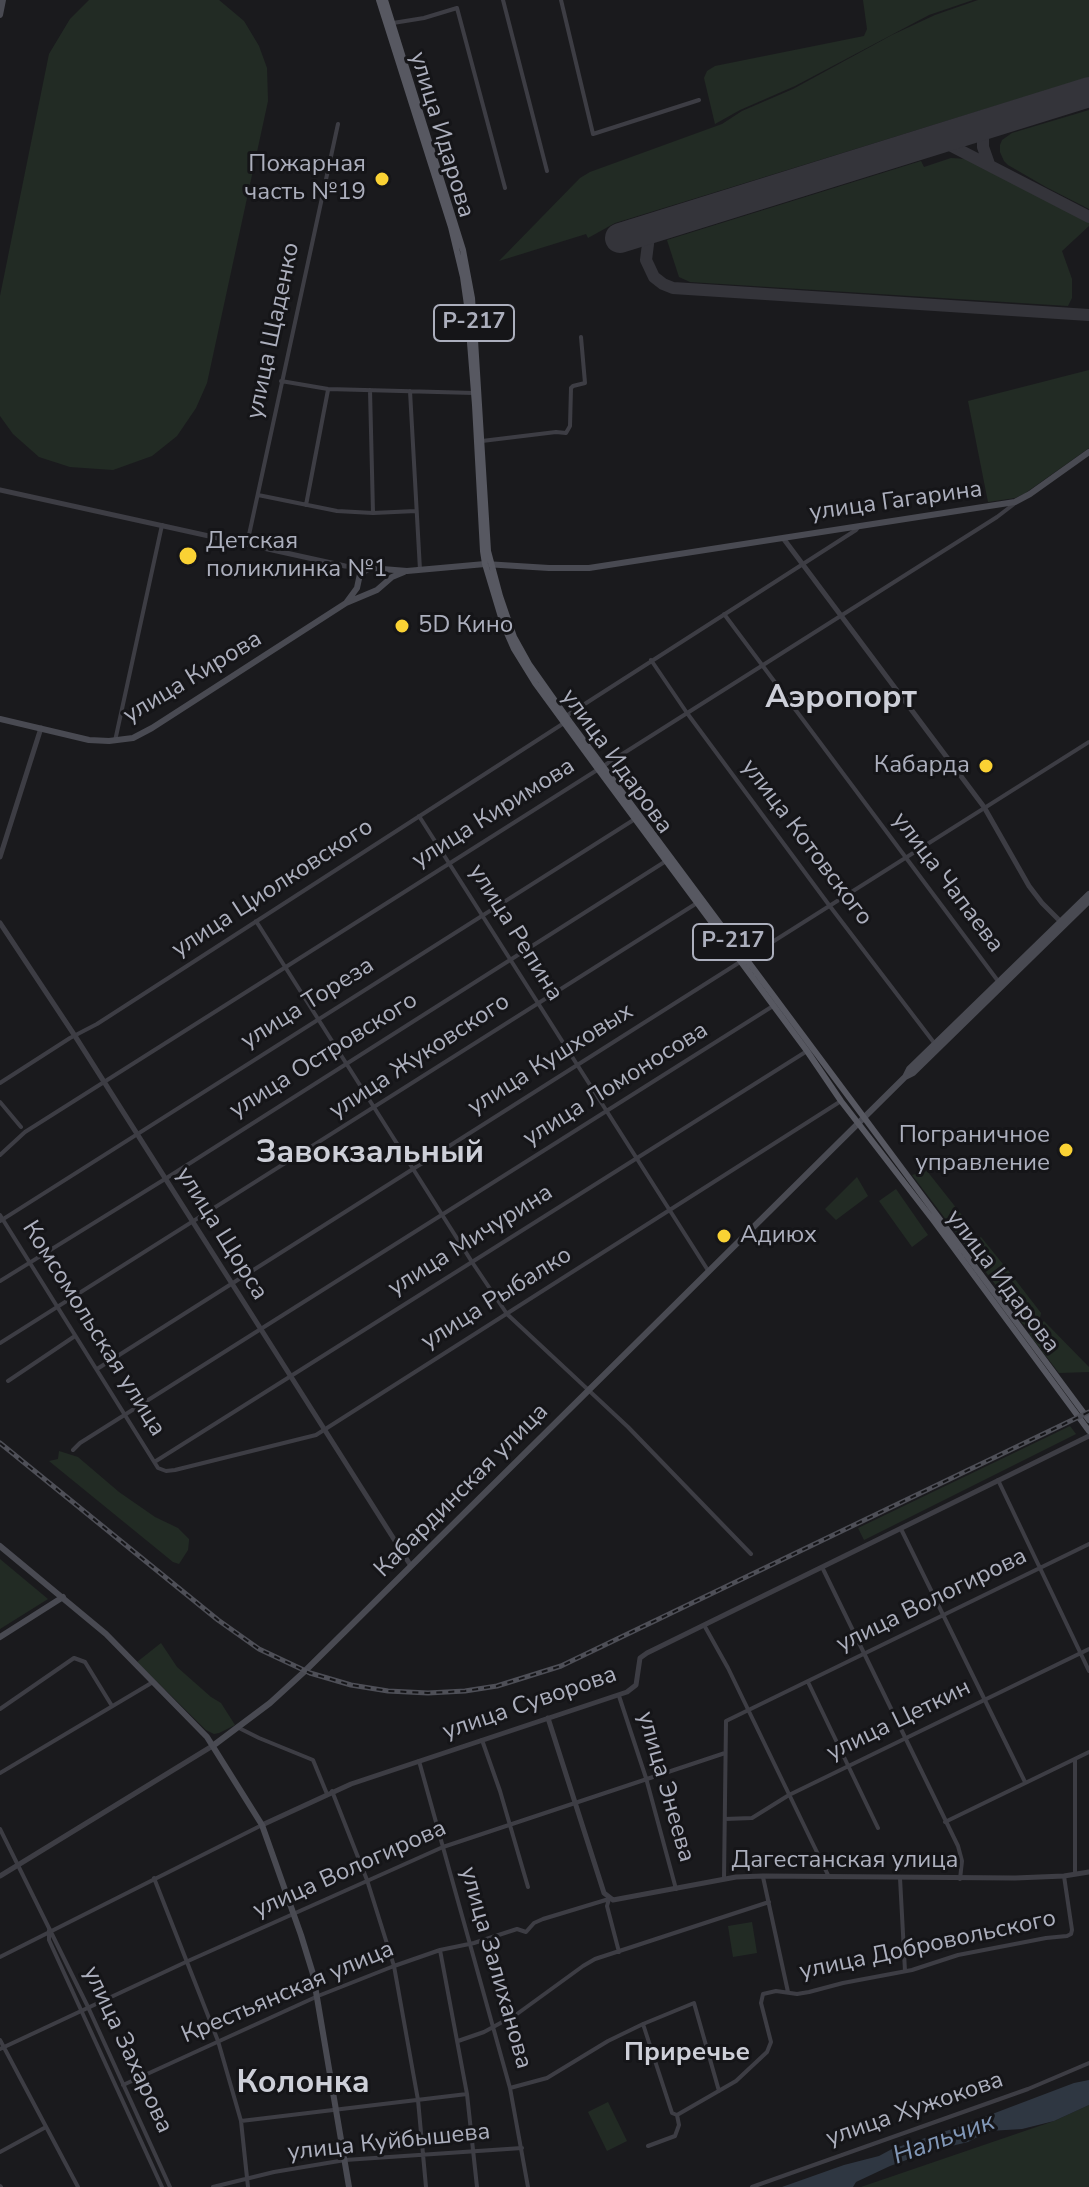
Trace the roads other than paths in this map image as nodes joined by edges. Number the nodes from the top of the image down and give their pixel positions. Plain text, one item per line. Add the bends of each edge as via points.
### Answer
1 (3, 0) edge
2 (382, 0) edge
3 (503, 0) edge
4 (561, 0) edge
5 (0, 15) edge
6 (393, 23) junction
7 (699, 100) dead end
8 (338, 124) dead end
9 (547, 171) dead end
10 (505, 188) dead end
11 (581, 337) dead end
12 (281, 381) junction
13 (328, 389) junction
14 (370, 390) junction
15 (410, 391) junction
16 (474, 393) junction
17 (482, 441) junction
18 (1089, 452) edge
19 (0, 490) edge
20 (258, 495) junction
21 (1015, 502) junction
22 (306, 505) junction
23 (416, 511) junction
24 (373, 513) junction
25 (162, 525) junction
26 (859, 526) junction
27 (783, 537) junction
28 (247, 545) junction
29 (488, 564) junction
30 (802, 564) junction
31 (345, 566) junction
32 (373, 568) junction
33 (420, 570) junction
34 (407, 571) junction
35 (359, 581) junction
36 (381, 586) junction
37 (372, 592) junction
38 (346, 603) junction
39 (724, 614) junction
40 (841, 615) junction
41 (651, 660) junction
42 (762, 665) junction
43 (687, 713) junction
44 (0, 719) edge
45 (565, 720) junction
46 (41, 728) junction
47 (115, 741) junction
48 (1089, 742) edge
49 (600, 768) junction
50 (984, 807) junction
51 (419, 816) junction
52 (635, 819) junction
53 (0, 857) edge
54 (905, 858) junction
55 (666, 861) junction
56 (450, 863) junction
57 (1089, 894) edge
58 (1089, 901) edge
59 (697, 903) junction
60 (829, 905) junction
61 (483, 915) junction
62 (256, 921) junction
63 (0, 923) edge
64 (1062, 923) junction
65 (511, 959) junction
66 (743, 960) junction
67 (284, 968) junction
68 (998, 981) junction
69 (538, 1003) junction
70 (773, 1006) junction
71 (318, 1019) junction
72 (75, 1036) junction
73 (935, 1044) junction
74 (807, 1051) junction
75 (346, 1064) junction
76 (578, 1064) junction
77 (905, 1077) junction
78 (104, 1082) junction
79 (0, 1083) edge
80 (841, 1101) junction
81 (0, 1102) edge
82 (375, 1108) junction
83 (608, 1111) junction
84 (862, 1120) junction
85 (21, 1127) dead end
86 (136, 1134) junction
87 (0, 1155) edge
88 (638, 1158) junction
89 (413, 1169) junction
90 (165, 1179) junction
91 (670, 1211) junction
92 (443, 1215) junction
93 (1, 1218) edge
94 (193, 1221) junction
95 (29, 1262) junction
96 (472, 1262) junction
97 (709, 1272) junction
98 (0, 1281) edge
99 (231, 1283) junction
100 (57, 1307) junction
101 (507, 1314) junction
102 (261, 1329) junction
103 (75, 1336) junction
104 (0, 1343) edge
105 (97, 1369) junction
106 (291, 1376) junction
107 (8, 1381) dead end
108 (589, 1390) junction
109 (126, 1414) junction
110 (1089, 1420) edge
111 (324, 1429) junction
112 (1089, 1434) edge
113 (73, 1450) dead end
114 (155, 1461) junction
115 (998, 1480) junction
116 (901, 1528) junction
117 (1089, 1544) edge
118 (0, 1546) edge
119 (751, 1554) dead end
120 (411, 1566) junction
121 (822, 1567) junction
122 (1040, 1569) junction
123 (63, 1597) junction
124 (944, 1615) junction
125 (704, 1625) junction
126 (0, 1637) edge
127 (1089, 1649) edge
128 (1080, 1653) junction
129 (864, 1654) junction
130 (1089, 1671) edge
131 (153, 1682) junction
132 (808, 1682) junction
133 (619, 1696) junction
134 (984, 1700) junction
135 (113, 1707) junction
136 (0, 1709) edge
137 (747, 1711) junction
138 (548, 1718) junction
139 (239, 1728) junction
140 (906, 1738) junction
141 (482, 1740) junction
142 (214, 1745) junction
143 (1089, 1752) edge
144 (725, 1753) junction
145 (1075, 1759) junction
146 (419, 1761) junction
147 (848, 1766) junction
148 (0, 1773) edge
149 (646, 1778) junction
150 (1025, 1782) junction
151 (330, 1793) junction
152 (789, 1795) junction
153 (575, 1803) junction
154 (725, 1819) junction
155 (945, 1822) junction
156 (509, 1824) junction
157 (262, 1825) junction
158 (878, 1828) dead end
159 (0, 1829) edge
160 (443, 1847) junction
161 (18, 1865) junction
162 (1089, 1872) edge
163 (1075, 1874) junction
164 (0, 1876) edge
165 (763, 1876) junction
166 (1064, 1876) junction
167 (829, 1877) junction
168 (154, 1878) junction
169 (900, 1878) junction
170 (724, 1879) junction
171 (960, 1879) junction
172 (367, 1880) junction
173 (528, 1887) dead end
174 (676, 1889) junction
175 (609, 1899) junction
176 (769, 1902) junction
177 (294, 1915) junction
178 (49, 1930) junction
179 (469, 1943) junction
180 (440, 1950) junction
181 (619, 1952) junction
182 (0, 1957) edge
183 (188, 1961) junction
184 (394, 1966) junction
185 (905, 1971) junction
186 (788, 1992) junction
187 (318, 1996) junction
188 (88, 2007) junction
189 (81, 2010) junction
190 (643, 2024) junction
191 (493, 2027) junction
192 (0, 2040) edge
193 (218, 2041) junction
194 (458, 2041) junction
195 (2, 2048) edge
196 (1089, 2063) edge
197 (123, 2085) junction
198 (510, 2088) junction
199 (719, 2091) junction
200 (467, 2094) junction
201 (418, 2100) junction
202 (336, 2110) junction
203 (677, 2115) junction
204 (241, 2121) junction
205 (46, 2127) junction
206 (648, 2146) dead end
207 (522, 2148) junction
208 (475, 2151) junction
209 (0, 2152) edge
210 (423, 2154) junction
211 (345, 2160) junction
212 (246, 2178) junction
213 (78, 2187) edge
214 (162, 2187) edge
215 (170, 2187) edge
216 (213, 2187) edge
217 (248, 2187) edge
218 (349, 2187) edge
219 (426, 2187) edge
220 (477, 2187) edge
221 (528, 2187) edge
222 (752, 2187) edge

1 - 5 main road
2 - 6 main road, улица Идарова / Р-217
2 - 16 main road, улица Идарова / Р-217 via 455,239
3 - 9 street
4 - 7 street via 593,134
6 - 10 street via 457,8
6 - 17 main road, улица Идарова / Р-217 via 463,250 472,298
8 - 12 street, улица Щаденко
11 - 17 street via 585,383 571,388 566,433
12 - 13 street
12 - 20 street, улица Щаденко
13 - 14 street
13 - 22 street
14 - 15 street
14 - 24 street
15 - 16 street
15 - 23 street
16 - 29 main road, улица Идарова / Р-217
17 - 29 main road, улица Идарова / Р-217
18 - 21 main road, улица Киримова
19 - 25 street
20 - 22 street
20 - 28 street, улица Щаденко
21 - 26 main road, улица Гагарина
21 - 40 street, улица Киримова
22 - 24 street
23 - 24 street
23 - 33 street
25 - 28 street
25 - 47 street
26 - 27 main road, улица Гагарина
26 - 30 street, улица Циолковского
27 - 29 main road, улица Гагарина via 589,568
27 - 30 street
28 - 31 street
29 - 33 main road, улица Гагарина
29 - 45 main road, улица Идарова / Р-217 via 514,637
29 - 45 main road, улица Идарова / Р-217 via 514,649
30 - 39 street, улица Циолковского
30 - 40 street
31 - 32 street
31 - 35 street
32 - 34 main road, улица Гагарина
32 - 35 main road via 362,571
32 - 36 main road via 383,578
33 - 34 main road, улица Гагарина
34 - 36 main road
35 - 37 main road
35 - 38 main road
36 - 37 main road
37 - 38 main road, улица Кирова
38 - 47 main road, улица Кирова via 152,728
39 - 41 street, улица Циолковского
39 - 42 street, улица Чапаева
40 - 42 street, улица Киримова
40 - 50 street
41 - 43 street, улица Котовского
41 - 45 street, улица Циолковского
42 - 43 street, улица Киримова
42 - 54 street, улица Чапаева
43 - 49 street, улица Киримова
43 - 60 street, улица Котовского
44 - 46 main road, улица Кирова
45 - 49 main road, улица Идарова / Р-217
45 - 51 street, улица Циолковского
46 - 47 main road, улица Кирова
46 - 53 street
48 - 50 street, улица Кушховых
49 - 52 main road, улица Идарова / Р-217
49 - 56 street, улица Киримова
49 - 66 main road, улица Идарова / Р-217
50 - 54 street, улица Кушховых
50 - 64 street via 1029,886
51 - 56 street, улица Репина
51 - 62 street, улица Циолковского
52 - 55 main road, улица Идарова / Р-217
52 - 61 street, улица Тореза
54 - 60 street, улица Кушховых
54 - 68 street, улица Чапаева
55 - 59 main road, улица Идарова / Р-217
55 - 65 street, улица Островского
56 - 61 street, улица Репина
56 - 67 street, улица Киримова
57 - 64 main road, Кабардинская улица
58 - 64 main road, Кабардинская улица
59 - 66 main road, улица Идарова / Р-217
59 - 69 street, улица Жуковского
60 - 66 street, улица Кушховых
60 - 73 street, улица Котовского
61 - 65 street, улица Репина
61 - 71 street, улица Тореза
62 - 67 street
62 - 72 street, улица Циолковского
63 - 72 street, улица Щорса
64 - 68 main road, Кабардинская улица
64 - 77 main road, Кабардинская улица
65 - 69 street, улица Репина
65 - 75 street, улица Островского
66 - 70 main road, улица Идарова / Р-217
66 - 76 street, улица Кушховых
66 - 84 main road, улица Идарова / Р-217
67 - 71 street
67 - 78 street, улица Киримова
68 - 73 main road, Кабардинская улица
69 - 76 street, улица Репина
69 - 82 street, улица Жуковского
70 - 74 main road, улица Идарова / Р-217
70 - 83 street, улица Ломоносова
71 - 75 street
71 - 86 street, улица Тореза
72 - 78 street, улица Щорса
72 - 79 street, улица Циолковского
73 - 77 main road, Кабардинская улица
74 - 80 main road, улица Идарова / Р-217
74 - 88 street, улица Мичурина
75 - 82 street
75 - 90 street, улица Островского
76 - 83 street, улица Репина
76 - 89 street, улица Кушховых
77 - 84 main road, Кабардинская улица
78 - 86 street, улица Щорса
78 - 87 street, улица Киримова via 25,1132
80 - 84 main road, улица Идарова / Р-217
80 - 91 street, улица Рыбалко
81 - 85 street
82 - 89 street
82 - 94 street, улица Жуковского
83 - 88 street, улица Репина
83 - 92 street, улица Ломоносова
84 - 97 main road, Кабардинская улица
84 - 110 main road, улица Идарова / Р-217
84 - 112 main road, улица Идарова / Р-217
86 - 90 street, улица Щорса
86 - 93 street, улица Тореза
88 - 91 street, улица Репина
88 - 96 street, улица Мичурина
89 - 92 street
89 - 99 street, улица Кушховых
90 - 94 street, улица Щорса
90 - 95 street, улица Островского
91 - 97 street, улица Репина
91 - 101 street, улица Рыбалко
92 - 96 street
92 - 102 street, улица Ломоносова
93 - 95 street, Комсомольская улица
94 - 99 street, улица Щорса
94 - 100 street, улица Жуковского
95 - 98 street, улица Островского
95 - 100 street, Комсомольская улица
96 - 101 street
96 - 106 street, улица Мичурина
97 - 108 main road, Кабардинская улица
99 - 102 street, улица Щорса
99 - 105 street, улица Кушховых
100 - 103 street, Комсомольская улица
100 - 104 street, улица Жуковского
101 - 108 street
101 - 111 street, улица Рыбалко
102 - 106 street, улица Щорса
102 - 109 street, улица Ломоносова
103 - 105 street, Комсомольская улица
103 - 107 street
105 - 109 street, Комсомольская улица
106 - 111 street, улица Щорса
106 - 114 street, улица Мичурина
108 - 119 street
108 - 120 main road, Кабардинская улица
109 - 113 street, улица Ломоносова
109 - 114 street, Комсомольская улица
111 - 114 street, улица Рыбалко via 175,1470 162,1470
111 - 120 street, улица Щорса
112 - 115 street, улица Суворова
115 - 116 street, улица Суворова
115 - 122 street
116 - 121 street, улица Суворова
116 - 124 street
117 - 122 street, улица Вологирова
118 - 123 main road
120 - 139 main road, Кабардинская улица
121 - 125 street, улица Суворова
121 - 129 street
122 - 124 street, улица Вологирова
122 - 128 street
123 - 126 main road
123 - 131 main road
124 - 129 street, улица Вологирова
124 - 134 street
125 - 133 street, улица Суворова via 641,1656 636,1685
125 - 137 street
127 - 128 street, улица Цеткин
128 - 130 street
128 - 134 street, улица Цеткин
129 - 132 street, улица Вологирова
129 - 140 street
131 - 135 street
131 - 142 main road
132 - 137 street, улица Вологирова
132 - 147 street
133 - 138 street, улица Суворова
133 - 149 street, улица Энеева
134 - 140 street, улица Цеткин
134 - 150 street
135 - 136 street via 85,1662 74,1658
135 - 148 street
137 - 144 street via 726,1721
137 - 152 street
138 - 141 street, улица Суворова
138 - 153 street
139 - 142 main road, Кабардинская улица
139 - 151 street via 313,1760
140 - 147 street, улица Цеткин
140 - 155 street
141 - 146 street, улица Суворова
141 - 156 street
142 - 157 main road
142 - 161 street, Кабардинская улица
143 - 145 street
144 - 149 street, улица Вологирова
144 - 154 street
145 - 150 street
145 - 163 street
146 - 151 street, улица Суворова
146 - 160 street, улица Залиханова
147 - 152 street, улица Цеткин
147 - 158 street
149 - 153 street, улица Вологирова
149 - 174 street, улица Энеева
150 - 155 street
151 - 157 street, улица Суворова
151 - 172 street
152 - 154 street, улица Цеткин via 752,1818
152 - 167 street
153 - 156 street, улица Вологирова
153 - 175 street
154 - 170 street
155 - 171 street via 960,1854
156 - 160 street, улица Вологирова
156 - 173 street
157 - 168 street, улица Суворова
157 - 177 main road
159 - 161 street, улица Захарова
160 - 172 street, улица Вологирова
160 - 179 street, улица Залиханова
161 - 164 street, Кабардинская улица
161 - 178 street, улица Захарова
162 - 163 street, Дагестанская улица
163 - 166 street, Дагестанская улица
165 - 167 street, Дагестанская улица
165 - 170 street, Дагестанская улица
165 - 176 street
166 - 171 street, Дагестанская улица
166 - 185 street, улица Добровольского via 1071,1934 958,1955
167 - 169 street, Дагестанская улица
168 - 178 street, улица Суворова
168 - 183 street
169 - 171 street, Дагестанская улица
169 - 185 street
170 - 174 street, Дагестанская улица
172 - 177 street, улица Вологирова
172 - 184 street
174 - 175 street, Дагестанская улица
175 - 179 street, Дагестанская улица via 543,1919 526,1932 517,1929
175 - 181 street
176 - 181 street
176 - 186 street
177 - 183 street, улица Вологирова
177 - 187 main road
178 - 182 street, улица Суворова
178 - 188 street, улица Захарова
178 - 189 street, улица Захарова
179 - 180 street, Крестьянская улица
179 - 191 street, улица Залиханова
180 - 184 street, Крестьянская улица
180 - 194 street
181 - 191 street via 589,1962
183 - 188 street, улица Вологирова
183 - 193 street
184 - 187 street, Крестьянская улица
184 - 201 street
185 - 186 street, улица Добровольского
186 - 199 street, улица Добровольского via 762,1996 769,2049
187 - 193 street, Крестьянская улица
187 - 202 main road
188 - 189 street, улица Вологирова
188 - 197 street, улица Захарова
189 - 195 street, улица Вологирова
189 - 214 street, улица Захарова
190 - 198 street via 547,2078
190 - 199 street via 694,2003
190 - 203 street
191 - 194 street
191 - 198 street, улица Залиханова
192 - 195 street
193 - 197 street, Крестьянская улица
193 - 204 street
194 - 200 street
195 - 205 street
196 - 222 street, улица Хужокова
197 - 215 street, улица Захарова
198 - 207 street, улица Залиханова
199 - 203 street, улица Добровольского
200 - 201 street
200 - 208 street
201 - 202 street
201 - 210 street
202 - 204 street
202 - 211 main road
203 - 206 street, улица Добровольского via 675,2136
204 - 212 street
205 - 209 street
205 - 213 street
207 - 208 street, улица Куйбышева
207 - 221 street, улица Залиханова
208 - 210 street, улица Куйбышева
208 - 220 street
210 - 211 street, улица Куйбышева
210 - 219 street
211 - 212 street, улица Куйбышева
211 - 218 main road
212 - 216 street, улица Куйбышева
212 - 217 street

